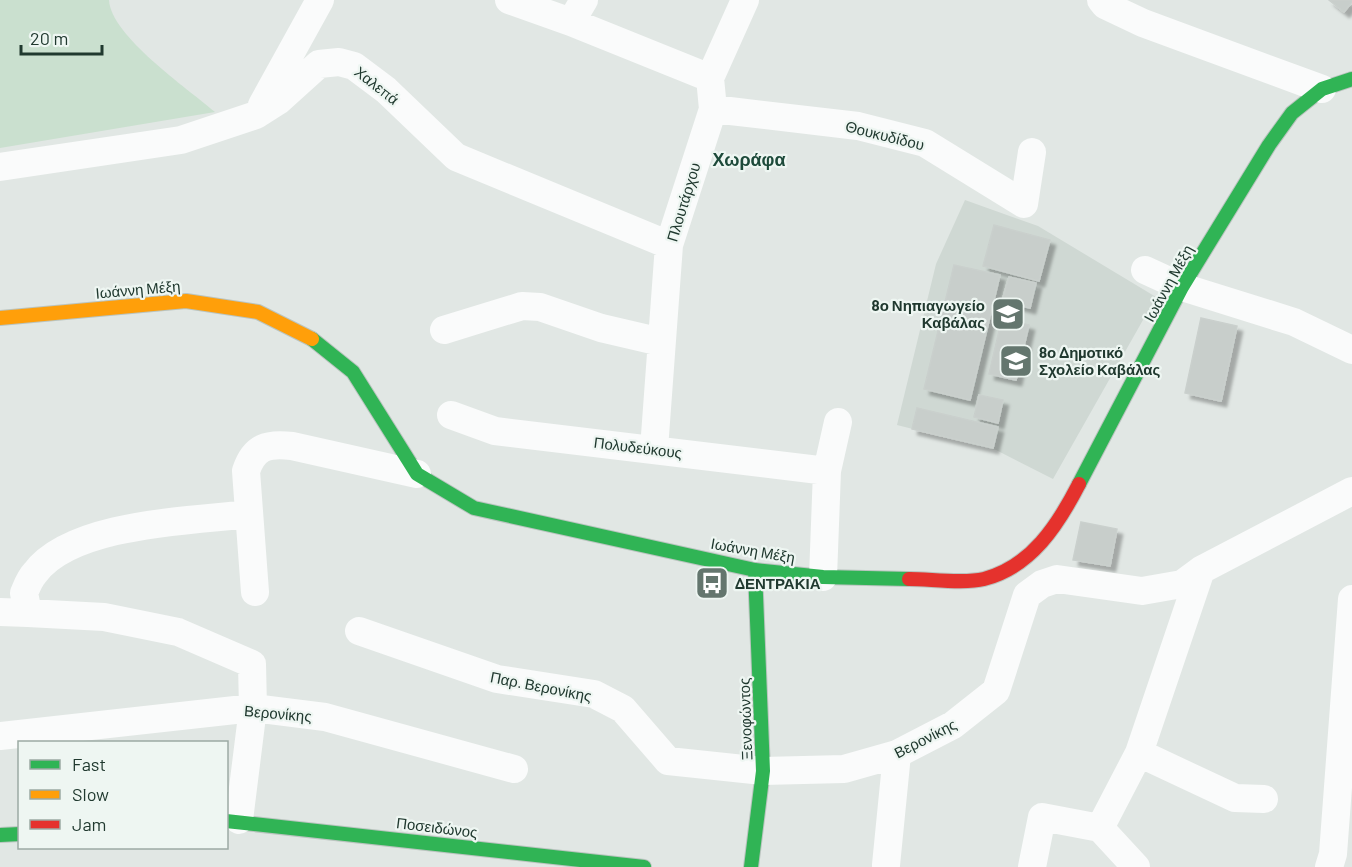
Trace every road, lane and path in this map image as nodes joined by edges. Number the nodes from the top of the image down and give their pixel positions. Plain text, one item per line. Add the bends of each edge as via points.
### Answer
1 (320, 0) edge
2 (509, 0) edge
3 (745, 0) edge
4 (1101, 0) edge
5 (578, 11) edge
6 (710, 78) junction
7 (1352, 79) edge
8 (1322, 89) junction
9 (713, 110) junction
10 (256, 115) junction
11 (1032, 152) dead end
12 (0, 166) edge
13 (669, 245) junction
14 (1145, 270) dead end
15 (1182, 287) junction
16 (0, 318) edge
17 (444, 330) dead end
18 (661, 342) junction
19 (1352, 350) edge
20 (452, 415) dead end
21 (838, 422) dead end
22 (654, 449) junction
23 (827, 471) junction
24 (417, 474) junction
25 (1352, 491) edge
26 (249, 514) junction
27 (755, 570) junction
28 (1201, 570) junction
29 (823, 577) junction
30 (255, 592) dead end
31 (1352, 599) edge
32 (0, 612) edge
33 (28, 614) junction
34 (359, 631) dead end
35 (253, 708) junction
36 (0, 736) edge
37 (1139, 753) junction
38 (897, 754) junction
39 (668, 761) joint
40 (514, 769) dead end
41 (763, 771) junction
42 (1264, 799) dead end
43 (233, 821) edge
44 (1100, 828) junction
45 (18, 834) edge
46 (0, 835) edge
47 (1338, 861) edge
48 (886, 865) dead end
49 (644, 867) edge
50 (751, 867) edge
51 (1032, 867) edge
52 (1136, 867) edge

1 - 10 street
2 - 5 street
3 - 6 street, Πλουτάρχου
4 - 8 street via 1143,23
5 - 6 street
6 - 9 street, Πλουτάρχου
7 - 8 street
8 - 15 street, Ιωάννη Μέξη via 1292,113 1269,145
9 - 11 street, Θουκυδίδου via 858,126 925,143 1024,204
9 - 13 street, Πλουτάρχου
10 - 12 street, Χαλεπά via 181,140
10 - 13 street, Χαλεπά via 278,101 319,63 354,66 386,90 456,157
13 - 18 street, Πλουτάρχου
14 - 15 street
15 - 19 street via 1293,322
15 - 29 street, Ιωάννη Μέξη via 1064,514 1046,541 1026,559 982,580
16 - 24 street, Ιωάννη Μέξη via 186,301 258,312 313,339 353,372
17 - 18 street via 522,306
18 - 22 street, Πλουτάρχου
20 - 22 street, Πολυδεύκους via 495,431
21 - 23 street
22 - 23 street, Πολυδεύκους
23 - 29 street
24 - 26 street via 291,446 259,447 246,471
24 - 27 street, Ιωάννη Μέξη via 474,508
25 - 28 street, Βερονίκης
26 - 30 street
26 - 33 street via 107,531 55,554 35,572 24,593
27 - 29 street, Ιωάννη Μέξη
27 - 41 street, Ξενοφώντος
28 - 37 street
28 - 38 street, Βερονίκης via 1182,584 1142,591 1057,579 1042,584 1027,595 996,691 953,725
31 - 47 street
32 - 33 street
33 - 35 street via 104,617 178,632 252,664
34 - 39 street, Παρ. Βερονίκης via 497,679 594,694 623,709
35 - 36 street, Βερονίκης
35 - 40 street, Βερονίκης via 325,717
35 - 43 street
37 - 42 street via 1235,798
37 - 44 street
38 - 41 street, Βερονίκης via 844,769
38 - 48 street
39 - 41 street, Βερονίκης
41 - 50 street, Ξενοφώντος
43 - 49 street, Ποσειδώνος
44 - 51 street via 1042,817
44 - 52 street
45 - 46 street

